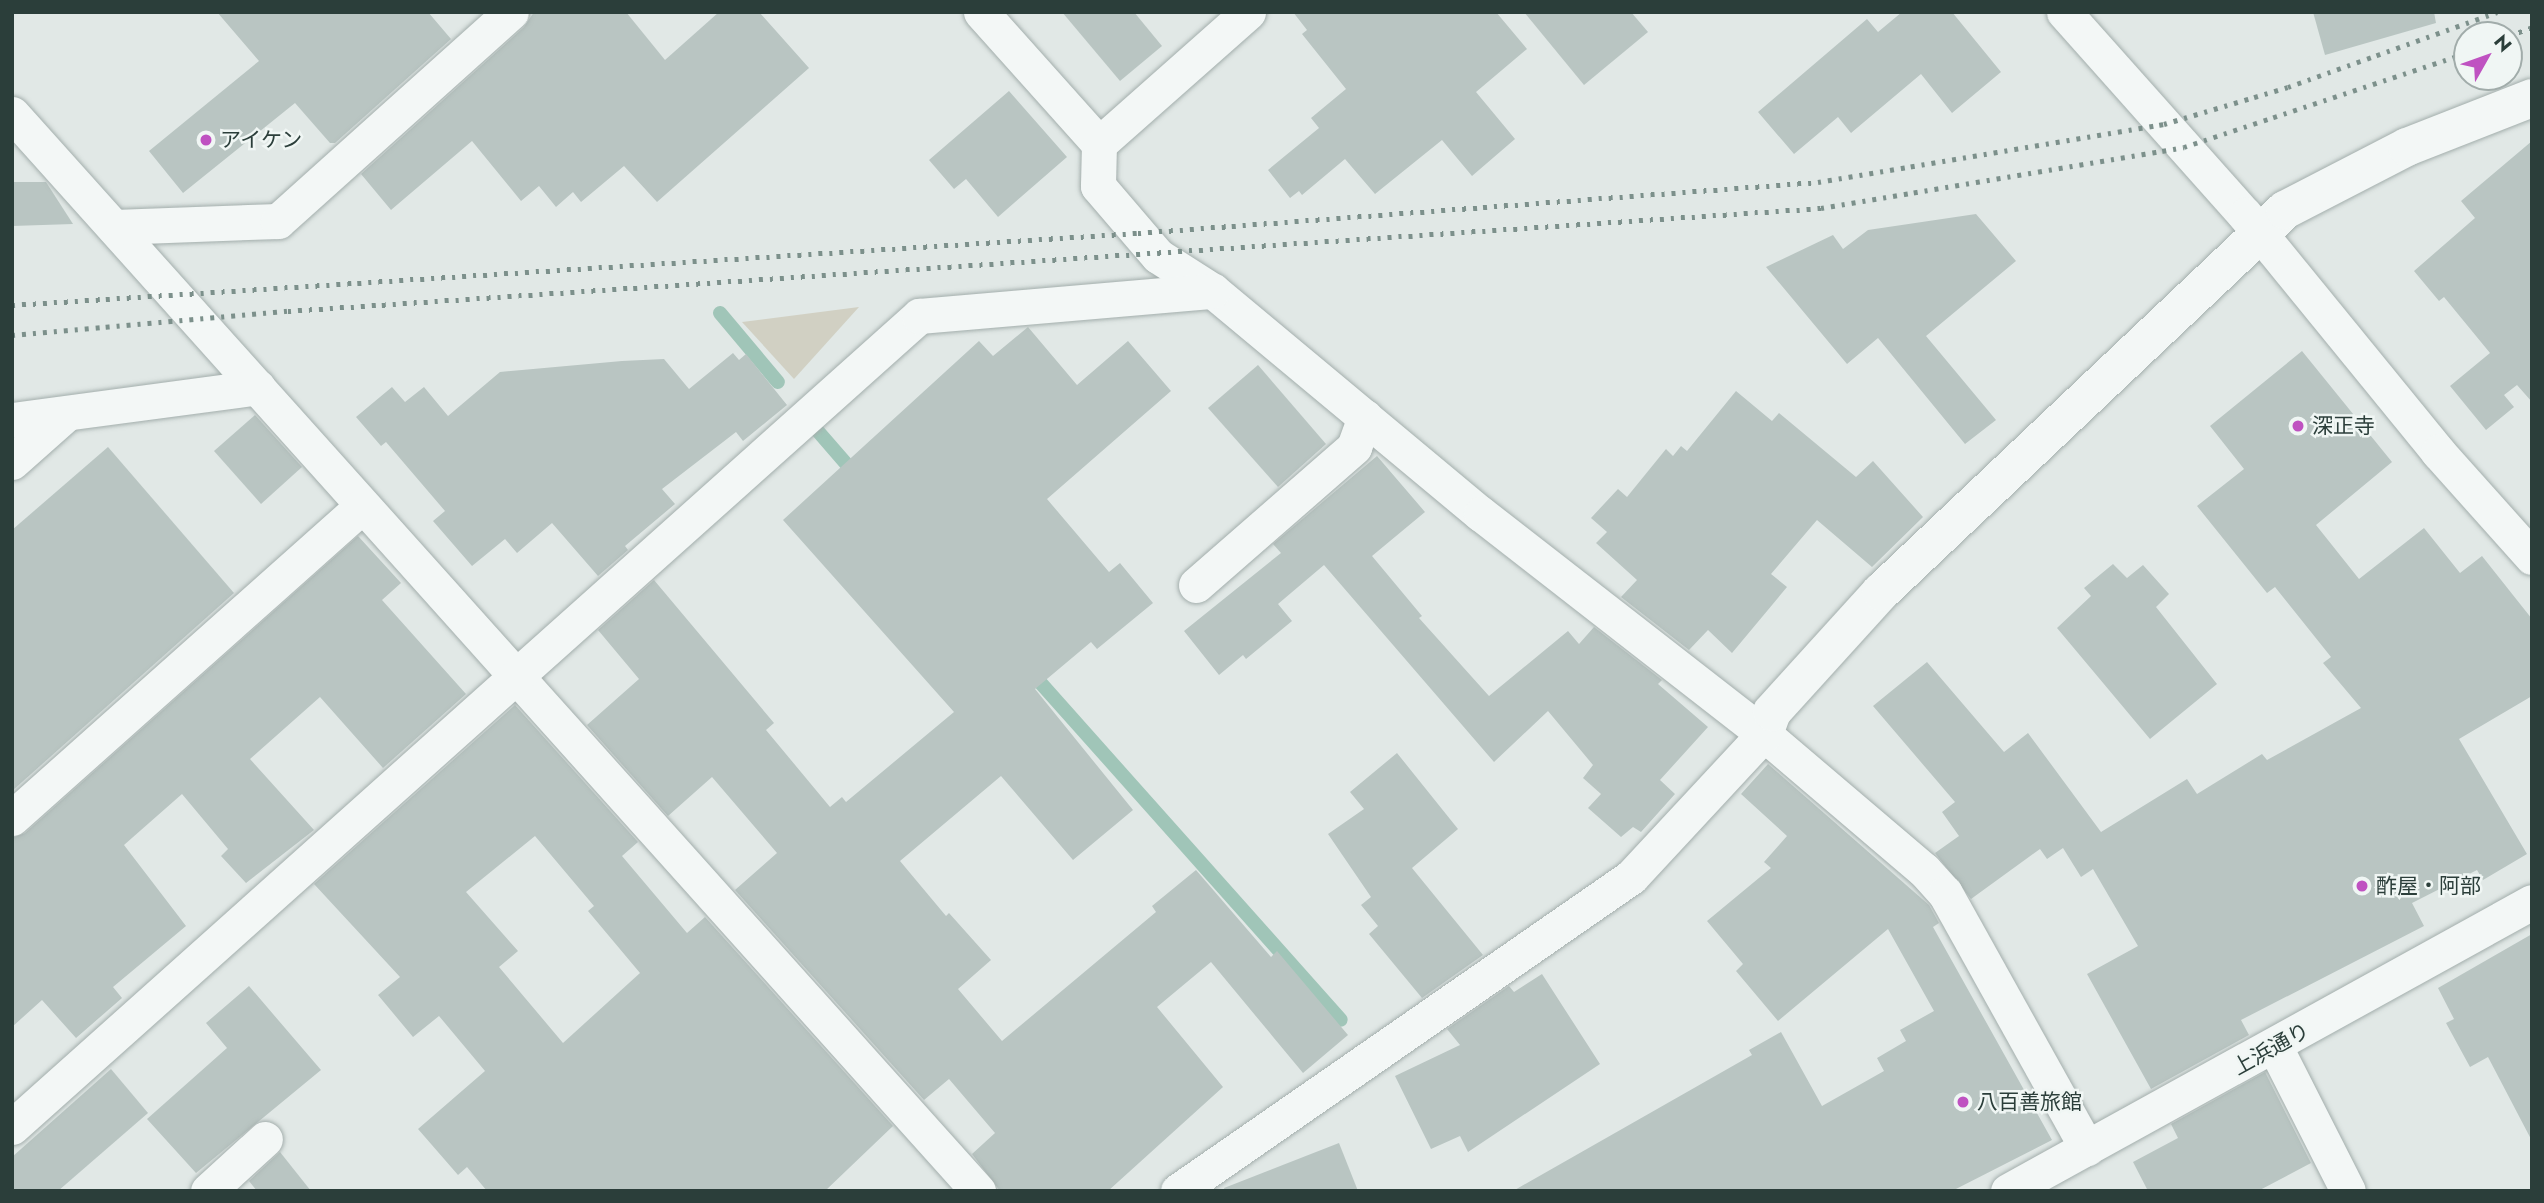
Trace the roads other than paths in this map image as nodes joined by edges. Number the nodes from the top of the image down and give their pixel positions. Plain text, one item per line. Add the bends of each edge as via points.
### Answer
1 (511, 12) edge
2 (981, 12) edge
3 (1248, 12) edge
4 (2083, 20) edge
5 (2532, 98) edge
6 (12, 114) edge
7 (1099, 144) junction
8 (114, 227) junction
9 (2259, 237) junction
10 (1213, 291) junction
11 (258, 387) junction
12 (66, 414) junction
13 (1365, 417) junction
14 (12, 420) edge
15 (12, 462) edge
16 (362, 506) junction
17 (2532, 557) edge
18 (1196, 585) dead end
19 (515, 675) junction
20 (1764, 734) junction
21 (12, 818) edge
22 (2532, 902) edge
23 (2275, 1047) junction
24 (12, 1127) edge
25 (265, 1139) dead end
26 (2087, 1148) junction
27 (208, 1191) edge
28 (978, 1191) edge
29 (1178, 1191) edge
30 (2008, 1191) edge
31 (2348, 1191) edge

1 - 8 street via 278,221
2 - 7 street
3 - 7 street
4 - 9 street
5 - 9 street via 2407,147 2285,210
6 - 8 street
7 - 10 street via 1098,186 1158,256
8 - 11 street
9 - 17 street
9 - 20 street via 1881,592 1772,712
10 - 13 street
10 - 19 street via 919,316
11 - 12 street
11 - 16 street
12 - 14 street
12 - 15 street
13 - 18 street via 1354,447
13 - 20 street via 1481,514
16 - 19 street
16 - 21 street
19 - 24 street
19 - 28 street
20 - 26 street via 1861,813 1945,893
20 - 29 street via 1631,877
22 - 23 street, 上浜通り
23 - 26 street, 上浜通り
23 - 31 street
25 - 27 street
26 - 30 street, 上浜通り

